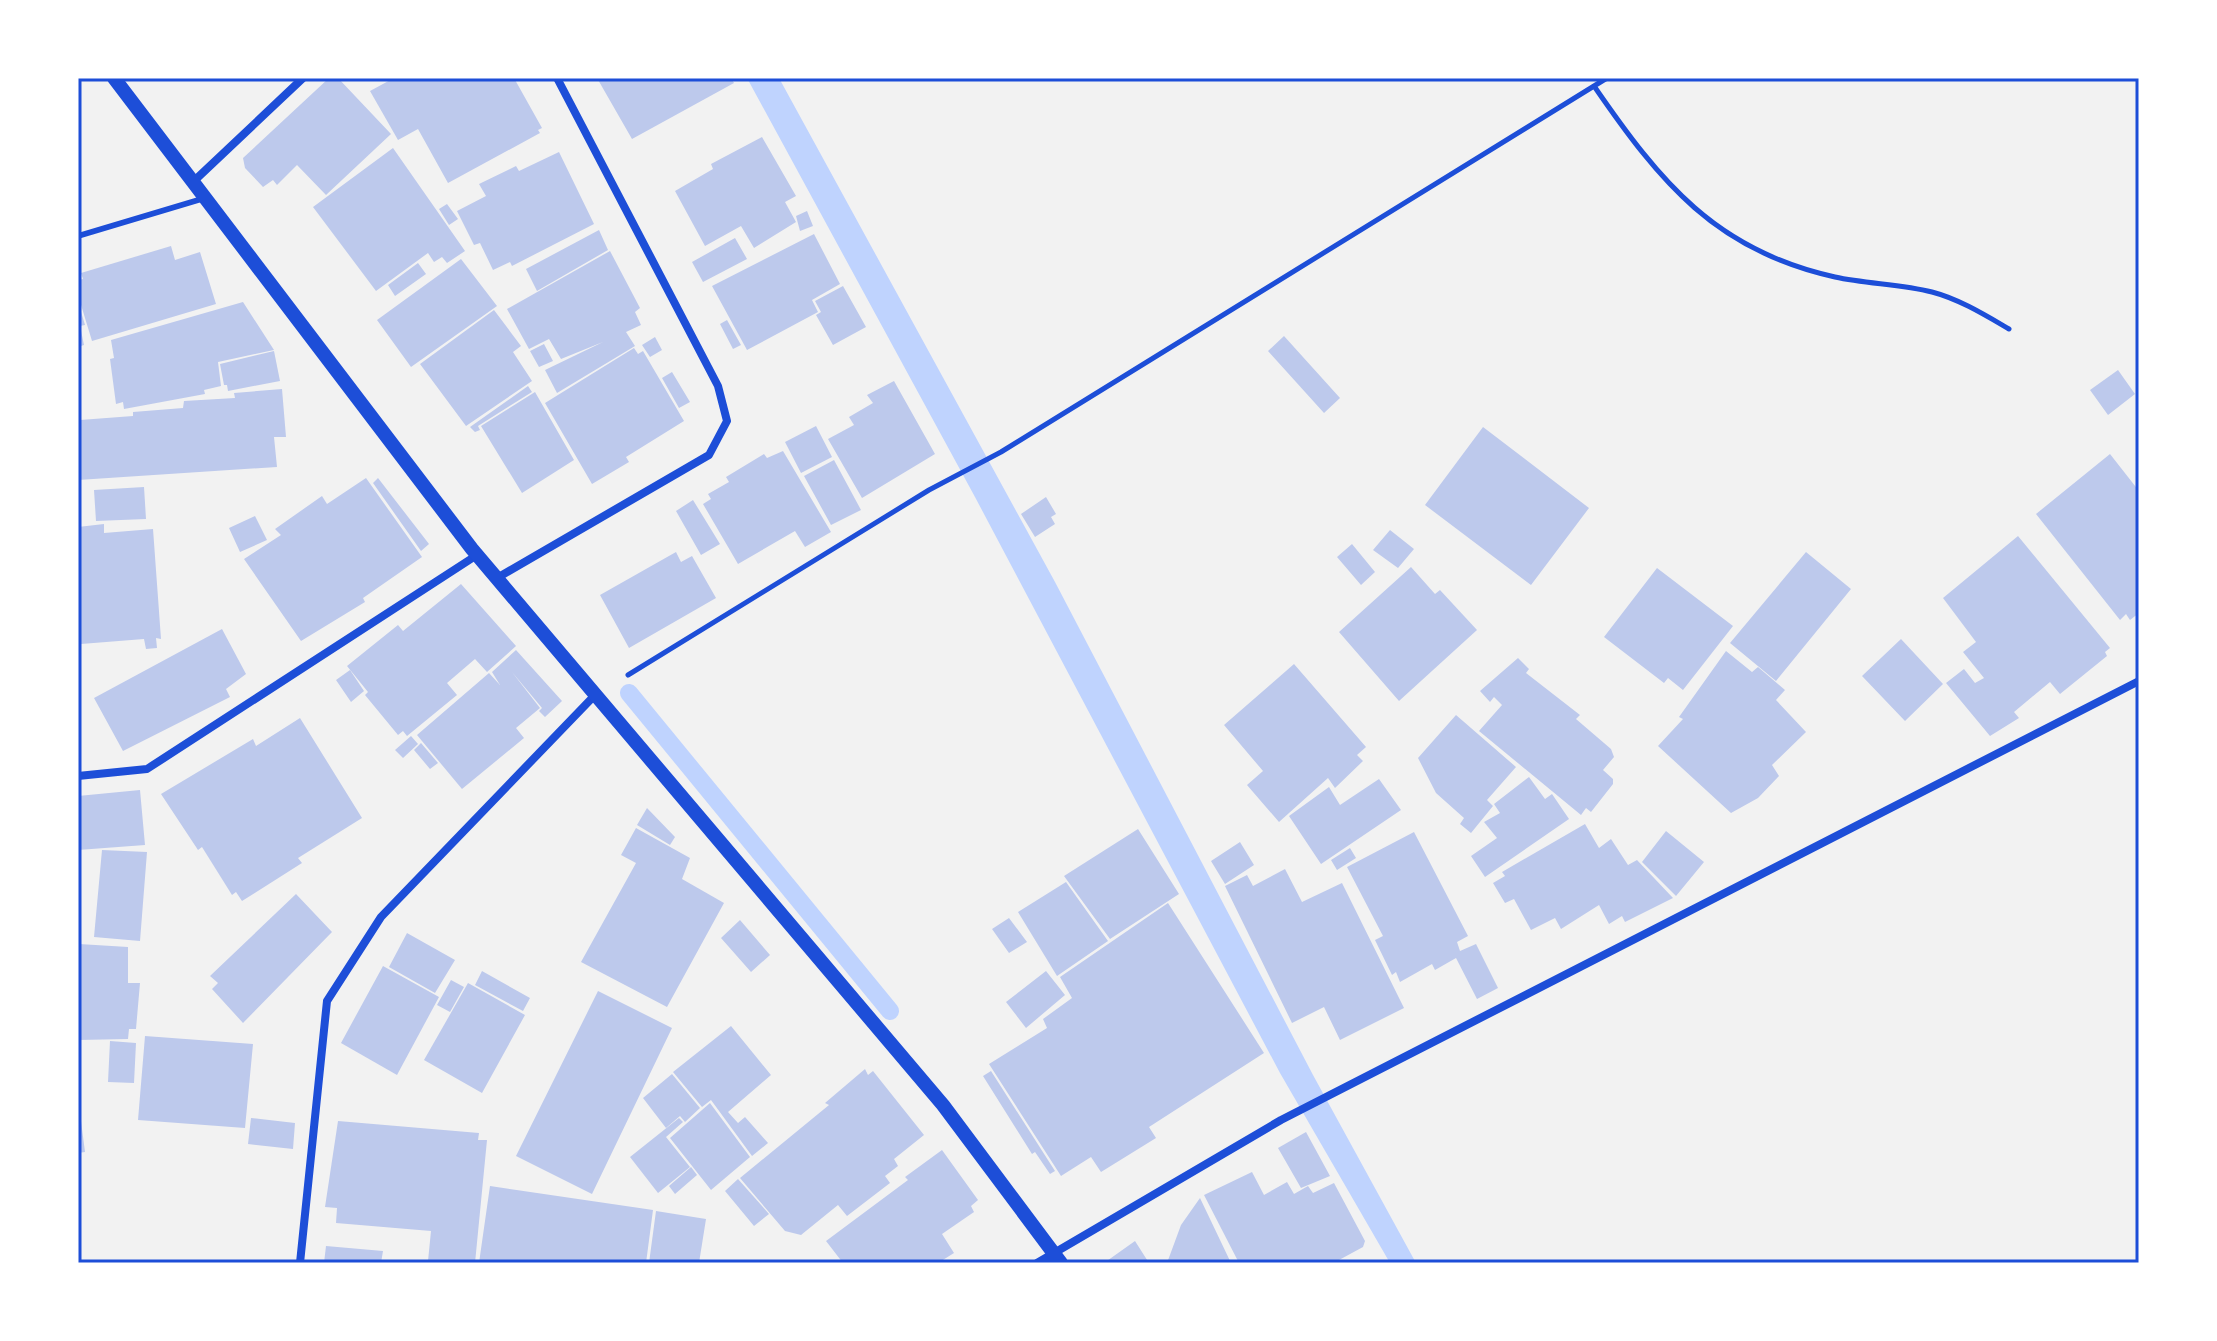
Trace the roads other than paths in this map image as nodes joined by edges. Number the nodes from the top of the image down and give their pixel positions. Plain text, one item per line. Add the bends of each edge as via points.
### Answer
1 (114, 78) edge
2 (303, 78) edge
3 (557, 78) edge
4 (194, 181) junction
5 (206, 197) junction
6 (78, 236) edge
7 (477, 555) junction
8 (497, 578) junction
9 (2139, 681) edge
10 (595, 695) junction
11 (78, 776) edge
12 (1058, 1258) edge
13 (300, 1263) edge
14 (1037, 1263) edge

1 - 4 street
2 - 4 street
3 - 8 street via 718,386 727,421 709,455
4 - 5 street
5 - 6 lane
5 - 7 street
7 - 8 street
7 - 11 street via 147,769
8 - 10 street
9 - 12 street via 1281,1120
10 - 12 street via 943,1105
10 - 13 street via 381,917 327,1001
12 - 14 street

